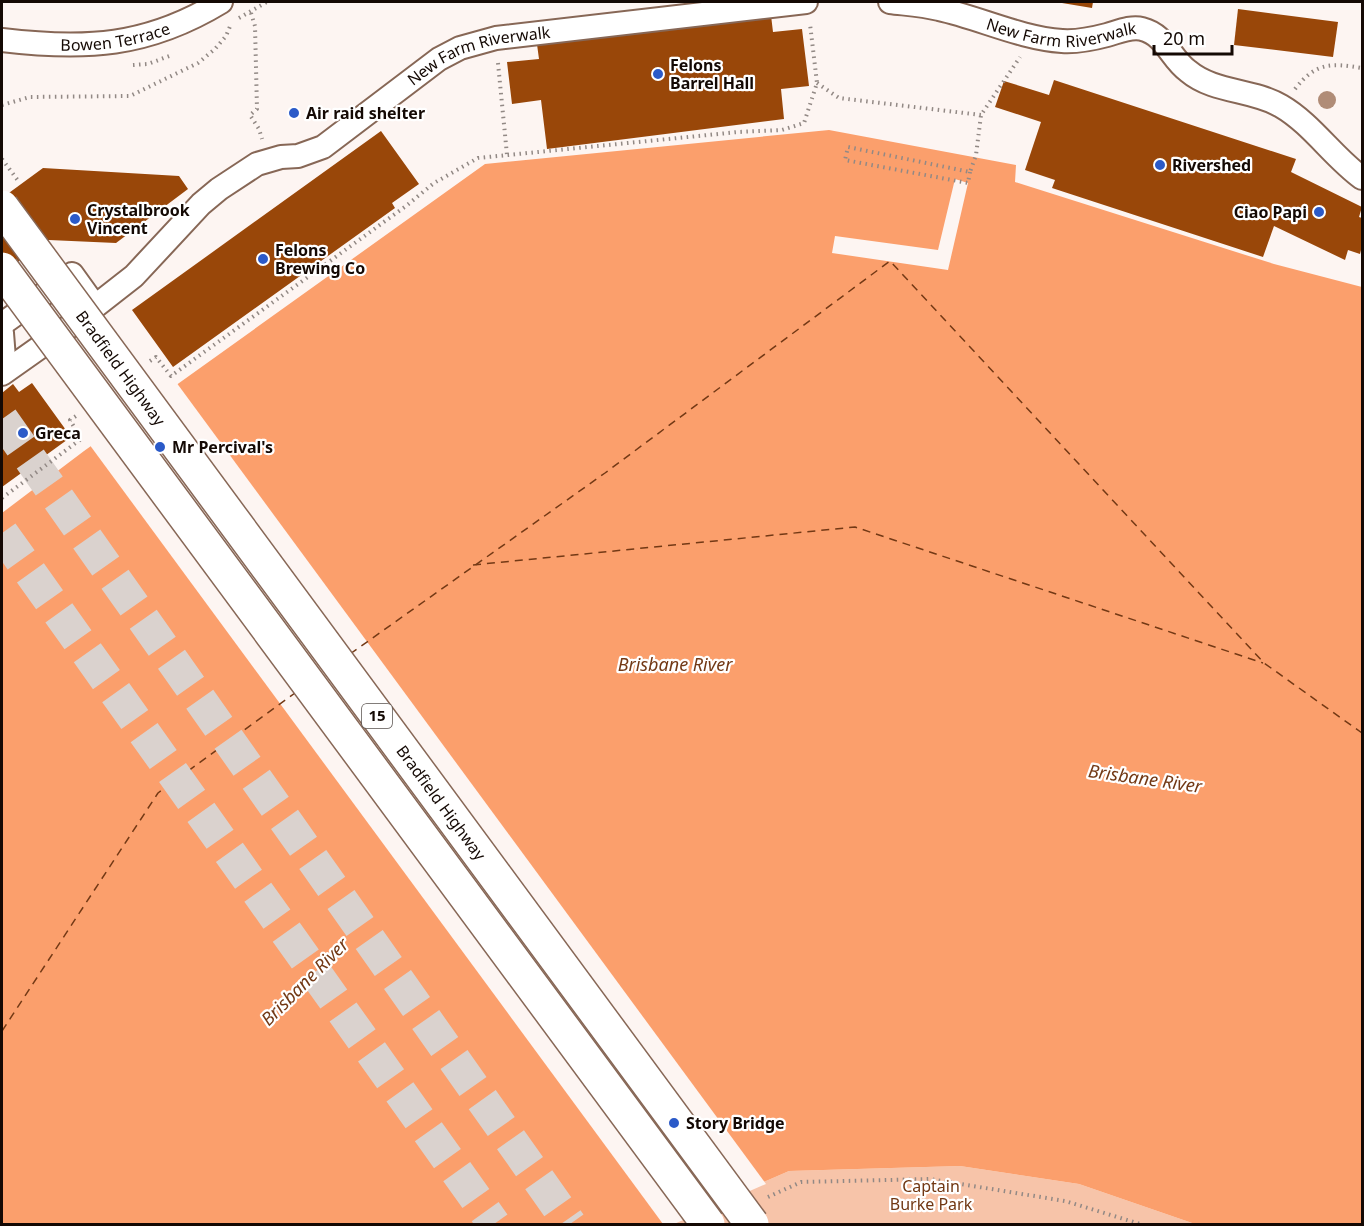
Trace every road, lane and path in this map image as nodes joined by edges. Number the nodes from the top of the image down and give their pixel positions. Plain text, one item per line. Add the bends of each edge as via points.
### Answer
1 (221, 2) edge
2 (267, 2) edge
3 (890, 2) edge
4 (807, 7) edge
5 (251, 13) junction
6 (1034, 36) junction
7 (496, 38) junction
8 (2, 40) edge
9 (1362, 68) edge
10 (817, 83) junction
11 (2, 105) edge
12 (1281, 106) junction
13 (981, 115) junction
14 (259, 129) dead end
15 (507, 155) junction
16 (970, 172) junction
17 (1362, 178) edge
18 (2, 207) edge
19 (2, 268) edge
20 (95, 306) junction
21 (2, 324) edge
22 (2, 333) edge
23 (3, 373) edge
24 (171, 376) dead end
25 (755, 1213) edge
26 (708, 1224) edge
27 (1140, 1224) edge

1 - 8 street, Bowen Terrace via 189,19 120,42 41,45
2 - 5 path
3 - 6 street, New Farm Riverwalk via 938,9
4 - 7 street, New Farm Riverwalk
4 - 10 path
5 - 11 path via 232,22 226,36 198,63 130,96 30,97
5 - 14 path via 255,26 257,109 250,115
6 - 12 street, New Farm Riverwalk via 1079,41 1140,28 1157,35 1187,71 1216,86 1256,95
6 - 13 path
7 - 15 path
7 - 20 street, New Farm Riverwalk via 460,48 439,59 323,147 257,164 219,189 134,276
9 - 12 path via 1319,66 1300,81
10 - 13 path via 839,98
10 - 15 path via 804,123 782,130
12 - 17 street, New Farm Riverwalk
13 - 16 path
15 - 24 path via 477,158 434,183
16 - 16 path via 848,147 845,160 968,183
18 - 25 highway, Bradfield Highway / 15, bridge
19 - 26 highway, 15, bridge
20 - 21 street via 72,274
20 - 23 street, New Farm Riverwalk
22 - 23 street
25 - 27 path via 801,1182 930,1179 1065,1201

